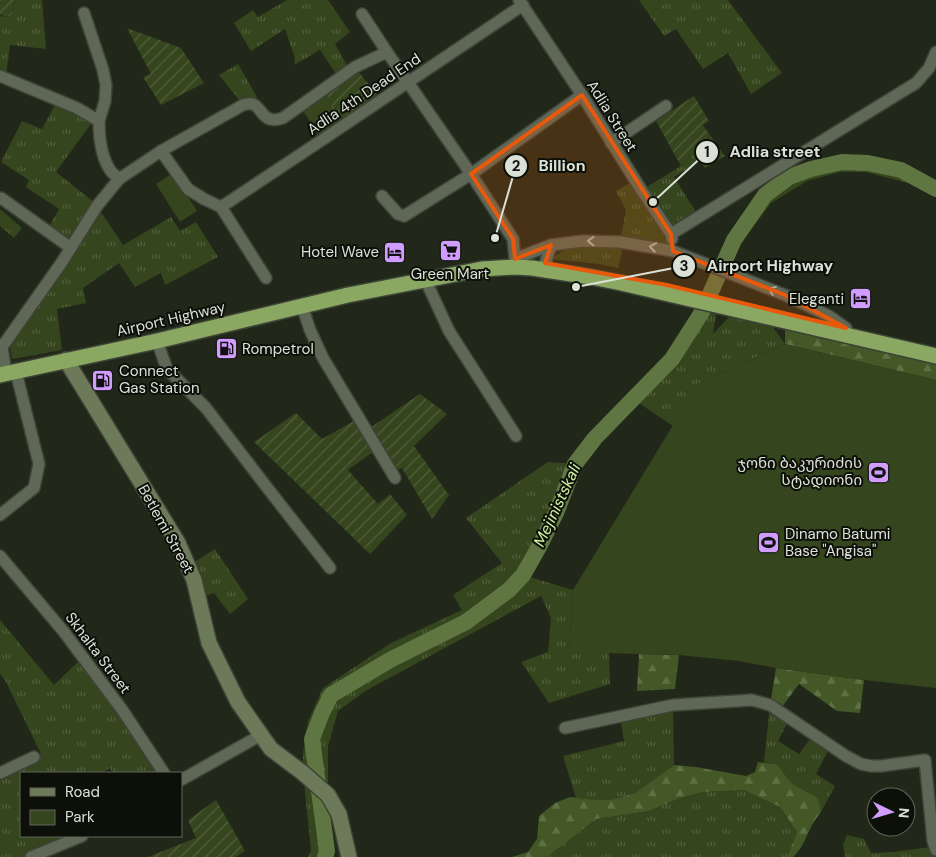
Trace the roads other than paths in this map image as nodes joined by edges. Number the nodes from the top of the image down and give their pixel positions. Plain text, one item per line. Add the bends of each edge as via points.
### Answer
1 (521, 3) edge
2 (84, 13) dead end
3 (362, 14) dead end
4 (387, 52) junction
5 (936, 52) edge
6 (0, 76) edge
7 (408, 82) junction
8 (582, 95) junction
9 (666, 106) dead end
10 (99, 120) junction
11 (612, 143) junction
12 (161, 151) junction
13 (471, 174) junction
14 (119, 179) junction
15 (382, 196) dead end
16 (1, 198) edge
17 (221, 207) junction
18 (671, 234) junction
19 (551, 245) junction
20 (71, 248) junction
21 (673, 251) junction
22 (515, 259) junction
23 (544, 266) junction
24 (266, 278) dead end
25 (425, 279) junction
26 (723, 303) junction
27 (302, 306) junction
28 (846, 328) junction
29 (158, 340) junction
30 (1, 346) edge
31 (936, 349) edge
32 (936, 356) edge
33 (66, 360) junction
34 (5, 370) edge
35 (516, 436) dead end
36 (395, 478) dead end
37 (0, 515) edge
38 (0, 556) edge
39 (330, 568) dead end
40 (565, 728) dead end
41 (261, 735) junction
42 (34, 757) dead end
43 (163, 772) edge
44 (0, 773) edge
45 (182, 779) edge
46 (80, 837) edge
47 (936, 849) edge
48 (32, 857) edge
49 (349, 857) edge

1 - 7 street, Adlia 4th Dead End
1 - 8 street, Adlia Street
2 - 10 street via 106,85
3 - 4 street
4 - 7 street
4 - 12 street via 355,67 283,118 270,120 249,102
5 - 18 street via 929,68 916,83
6 - 10 street
7 - 13 street
7 - 17 street, Adlia 4th Dead End
8 - 11 street, Adlia Street
8 - 13 street
9 - 11 street
10 - 14 street via 104,155
11 - 18 street, Adlia Street
12 - 14 street
12 - 17 street via 188,189
13 - 15 street via 404,216 398,214
13 - 22 street via 513,239
14 - 20 street via 97,206
16 - 20 street
17 - 24 street
18 - 21 street, Adlia Street
21 -> 19 street via 620,242 583,241
19 - 22 street
19 - 23 street
20 - 30 street
28 -> 21 street via 785,295
22 - 23 highway, Airport Highway
22 - 34 highway, Airport Highway via 481,261 422,272 146,334
23 - 25 highway, Airport Highway via 482,269
23 - 26 highway, Airport Highway via 622,275
25 - 27 highway, Airport Highway
25 - 35 street via 449,331
26 - 28 highway, Airport Highway
26 - 32 highway, Airport Highway
27 - 29 highway, Airport Highway
27 - 36 street via 323,358
28 - 31 highway, Airport Highway
29 - 33 highway, Airport Highway
29 - 39 street via 167,369 206,408
30 - 34 street
33 - 34 highway, Airport Highway
33 - 41 street, Betlemi Street via 178,543 194,580 209,643 238,702
34 - 37 street via 39,464 34,488
38 - 43 street, Skhalta Street via 64,632
40 - 47 street via 672,704 752,700 770,705 861,764 880,766 925,760
41 - 45 street
41 - 49 street, Betlemi Street via 271,749 328,794 339,814
42 - 44 street
46 - 48 street

